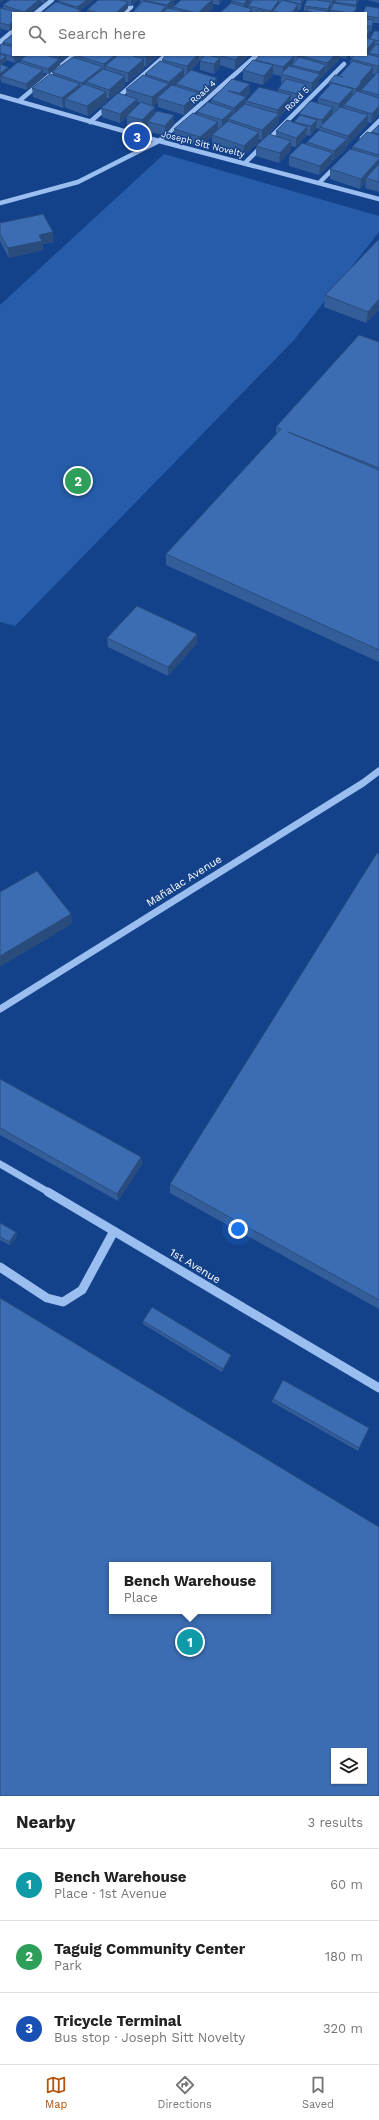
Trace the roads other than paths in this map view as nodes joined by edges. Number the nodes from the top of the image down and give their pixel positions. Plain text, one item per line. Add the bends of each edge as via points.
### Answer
1 (52, 0) edge
2 (131, 7) dead end
3 (37, 12) edge
4 (125, 12) edge
5 (12, 32) edge
6 (0, 42) edge
7 (73, 56) edge
8 (165, 56) edge
9 (256, 56) edge
10 (344, 64) dead end
11 (0, 96) edge
12 (19, 101) junction
13 (379, 121) edge
14 (90, 122) junction
15 (159, 141) junction
16 (358, 143) edge
17 (342, 160) edge
18 (245, 163) junction
19 (320, 182) junction
20 (379, 199) edge
21 (0, 203) edge
22 (379, 770) edge
23 (0, 1009) edge
24 (0, 1164) edge
25 (114, 1231) junction
26 (0, 1267) edge
27 (379, 1388) edge

1 - 3 street
2 - 4 street
5 - 6 street
7 - 12 street
8 - 14 street
9 - 15 street, Road 4
10 - 18 street, Road 5
11 - 12 street, Joseph Sitt Novelty
12 - 14 street, Joseph Sitt Novelty
13 - 16 street
14 - 15 street, Joseph Sitt Novelty
15 - 18 street, Joseph Sitt Novelty
15 - 21 street, Road 4 via 78,182
17 - 19 street
18 - 19 street, Joseph Sitt Novelty
19 - 20 street, Joseph Sitt Novelty
22 - 23 street, Mañalac Avenue
24 - 25 street, 1st Avenue
25 - 26 street via 82,1290 63,1302 47,1298
25 - 27 street, 1st Avenue

